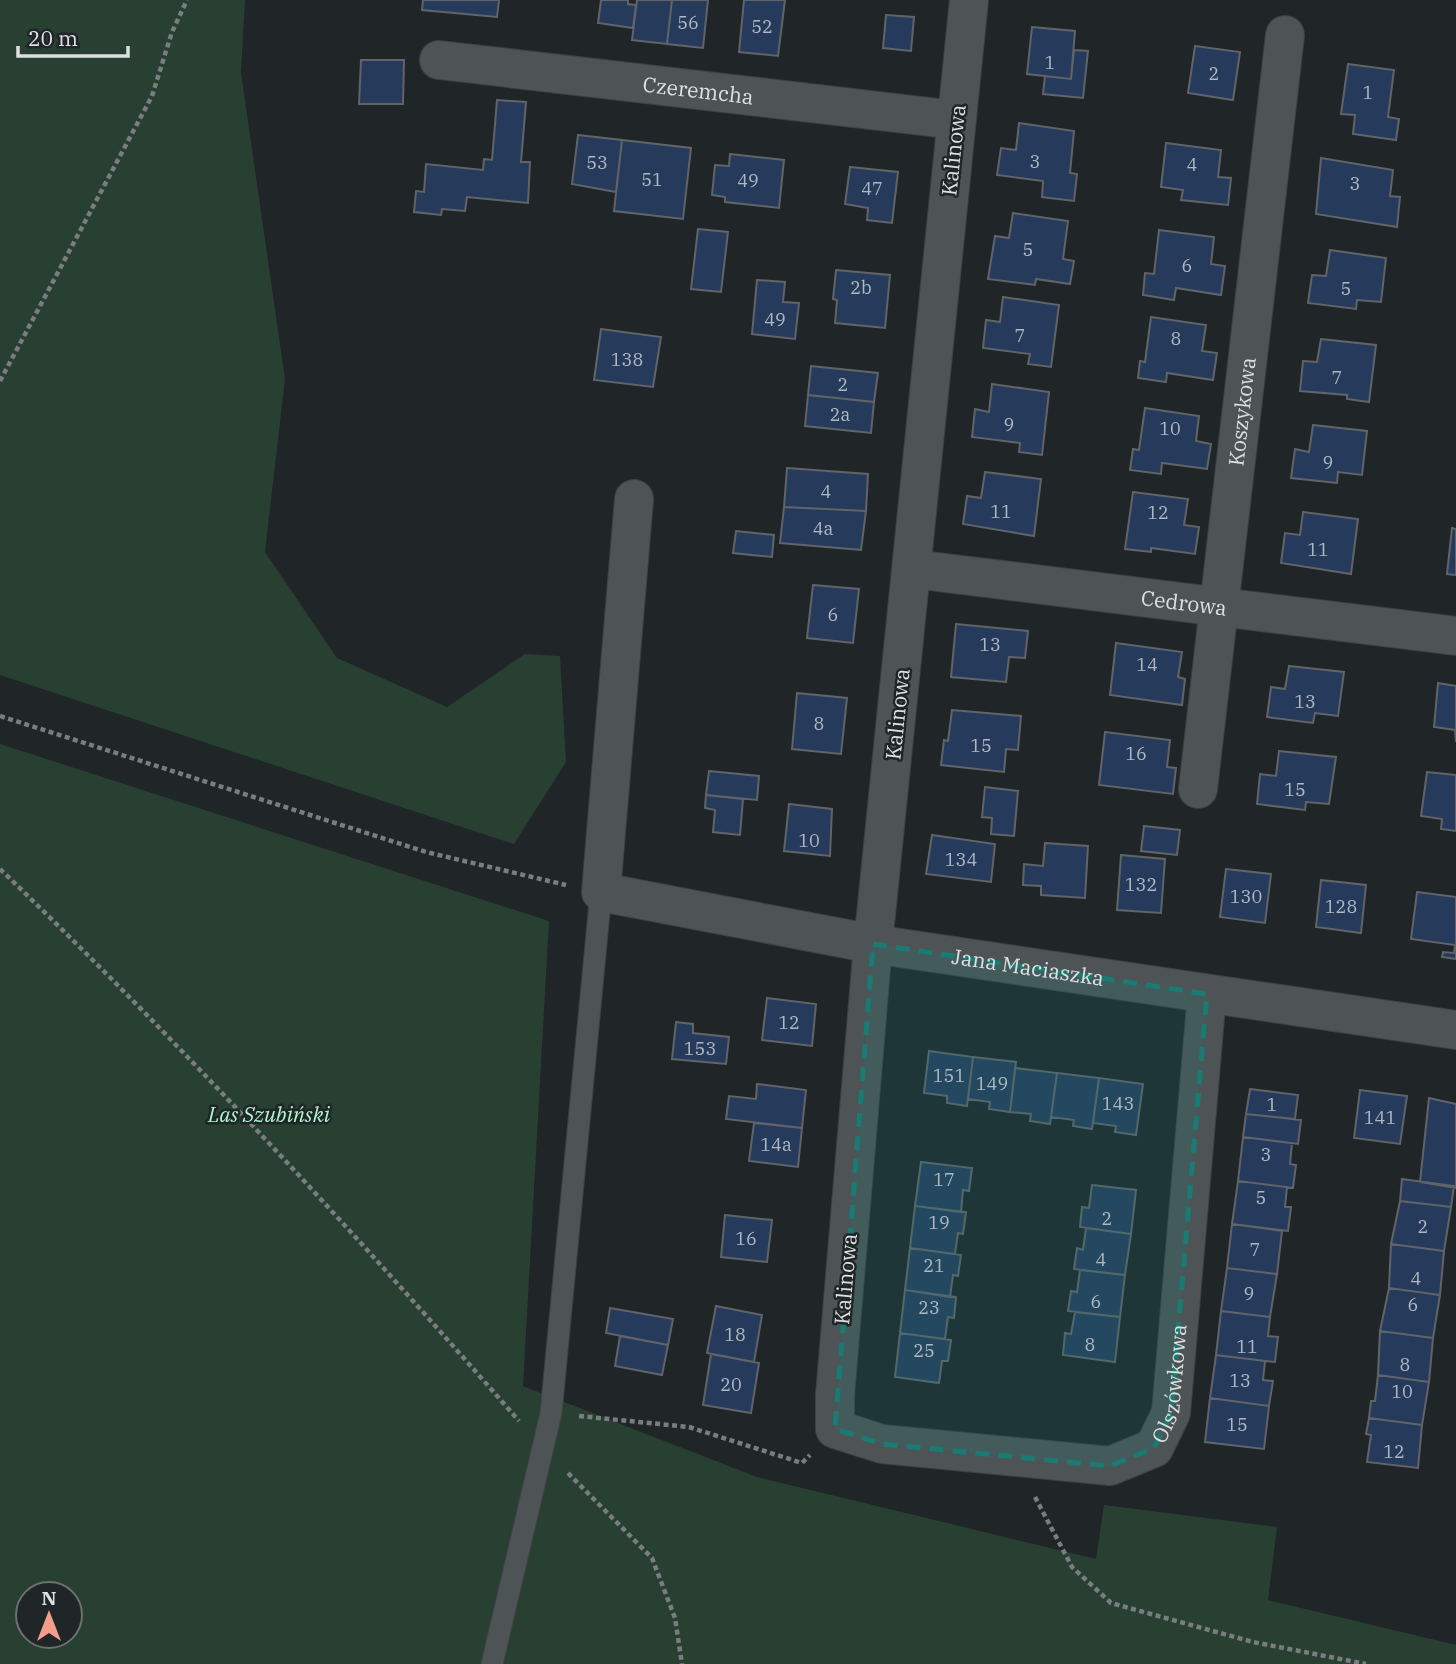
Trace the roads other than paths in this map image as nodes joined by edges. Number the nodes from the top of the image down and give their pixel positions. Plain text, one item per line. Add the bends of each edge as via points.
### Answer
1 (969, 0) edge
2 (1284, 35) dead end
3 (439, 61) dead end
4 (956, 120) junction
5 (634, 499) dead end
6 (913, 569) junction
7 (1218, 607) junction
8 (1456, 636) edge
9 (1198, 789) dead end
10 (601, 892) junction
11 (873, 944) junction
12 (1207, 994) junction
13 (1456, 1030) edge
14 (835, 1429) joint
15 (492, 1664) edge

1 - 4 street, Kalinowa
2 - 7 street, Koszykowa
3 - 4 street, Czeremcha
4 - 6 street, Kalinowa
5 - 10 street
6 - 7 street, Cedrowa
6 - 11 street, Kalinowa
7 - 8 street, Cedrowa
7 - 9 street, Koszykowa
10 - 11 street, Jana Maciaszka
10 - 15 lane via 551,1413
11 - 12 street, Jana Maciaszka
11 - 14 street, Kalinowa
12 - 13 street, Jana Maciaszka
12 - 14 street, Olszówkowa via 1171,1413 1154,1448 1110,1466 882,1444

